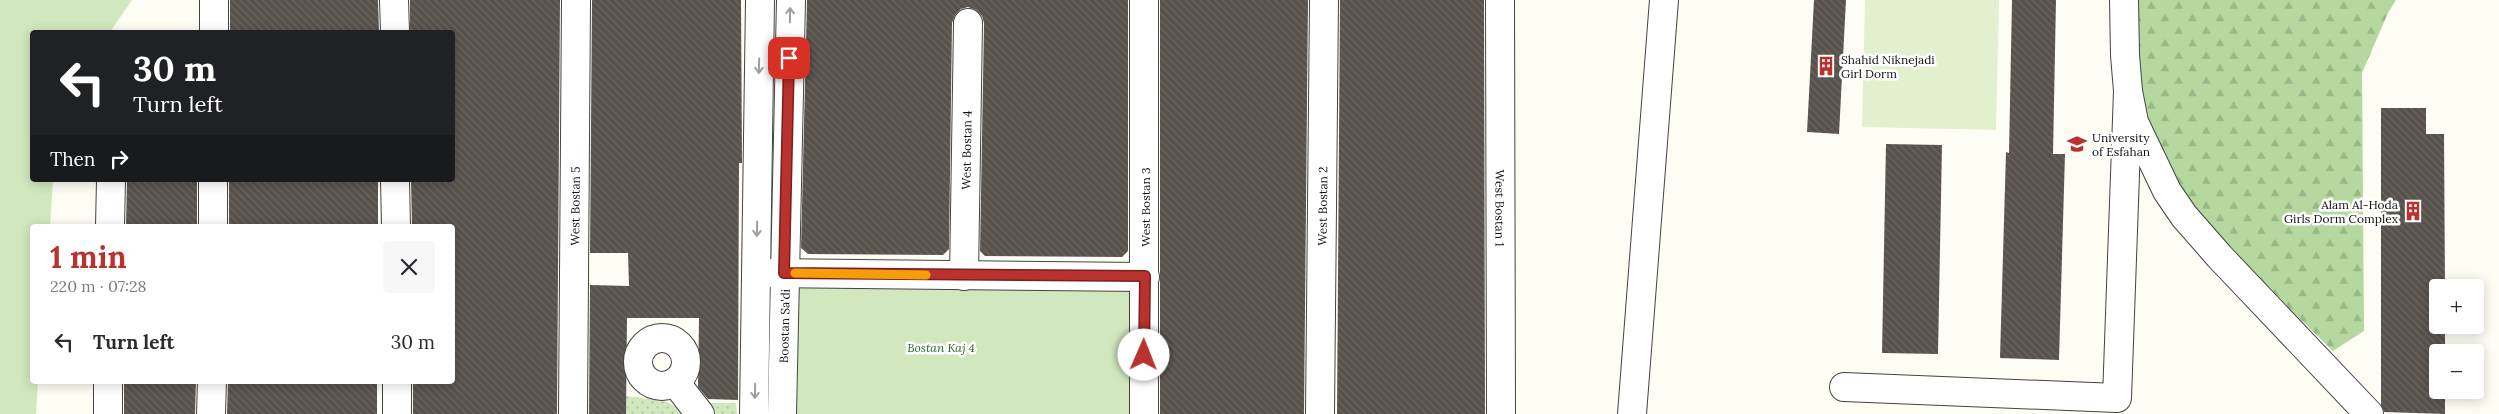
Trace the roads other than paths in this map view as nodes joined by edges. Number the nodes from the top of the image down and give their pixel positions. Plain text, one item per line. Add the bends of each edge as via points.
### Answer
1 (214, 0) edge
2 (394, 0) edge
3 (576, 0) edge
4 (760, 0) edge
5 (791, 0) edge
6 (1144, 0) edge
7 (1324, 0) edge
8 (1500, 0) edge
9 (1664, 0) edge
10 (2124, 0) edge
11 (968, 23) dead end
12 (214, 30) edge
13 (394, 30) edge
14 (2128, 90) junction
15 (111, 182) edge
16 (213, 182) edge
17 (396, 182) edge
18 (110, 224) edge
19 (213, 224) edge
20 (396, 224) edge
21 (784, 273) junction
22 (756, 274) junction
23 (964, 276) junction
24 (1145, 276) junction
25 (675, 382) dead end
26 (108, 384) edge
27 (212, 384) edge
28 (397, 384) edge
29 (1844, 387) dead end
30 (2117, 406) edge
31 (108, 414) edge
32 (211, 414) edge
33 (397, 414) edge
34 (573, 414) edge
35 (700, 414) edge
36 (754, 414) edge
37 (782, 414) edge
38 (1144, 414) edge
39 (1320, 414) edge
40 (1500, 414) edge
41 (1632, 414) edge
42 (2369, 414) edge

1 - 12 street
2 - 13 street
3 - 34 street, West Bostan 5
4 -> 22 street
21 -> 5 street, Boostan Sa'di
6 - 24 street, West Bostan 3
7 - 39 street, West Bostan 2
8 - 40 street, West Bostan 1
9 - 41 street
10 - 14 street
11 - 23 street, West Bostan 4
14 - 30 street
14 - 42 street via 2134,122 2166,191 2184,216
15 - 18 street
16 - 19 street
17 - 20 street
21 - 22 street
21 - 23 street
21 - 37 street, Boostan Sa'di
22 -> 36 street
23 - 24 street
24 - 38 street, West Bostan 3
25 - 35 street
26 - 31 street
27 - 32 street
28 - 33 street
29 - 30 street

